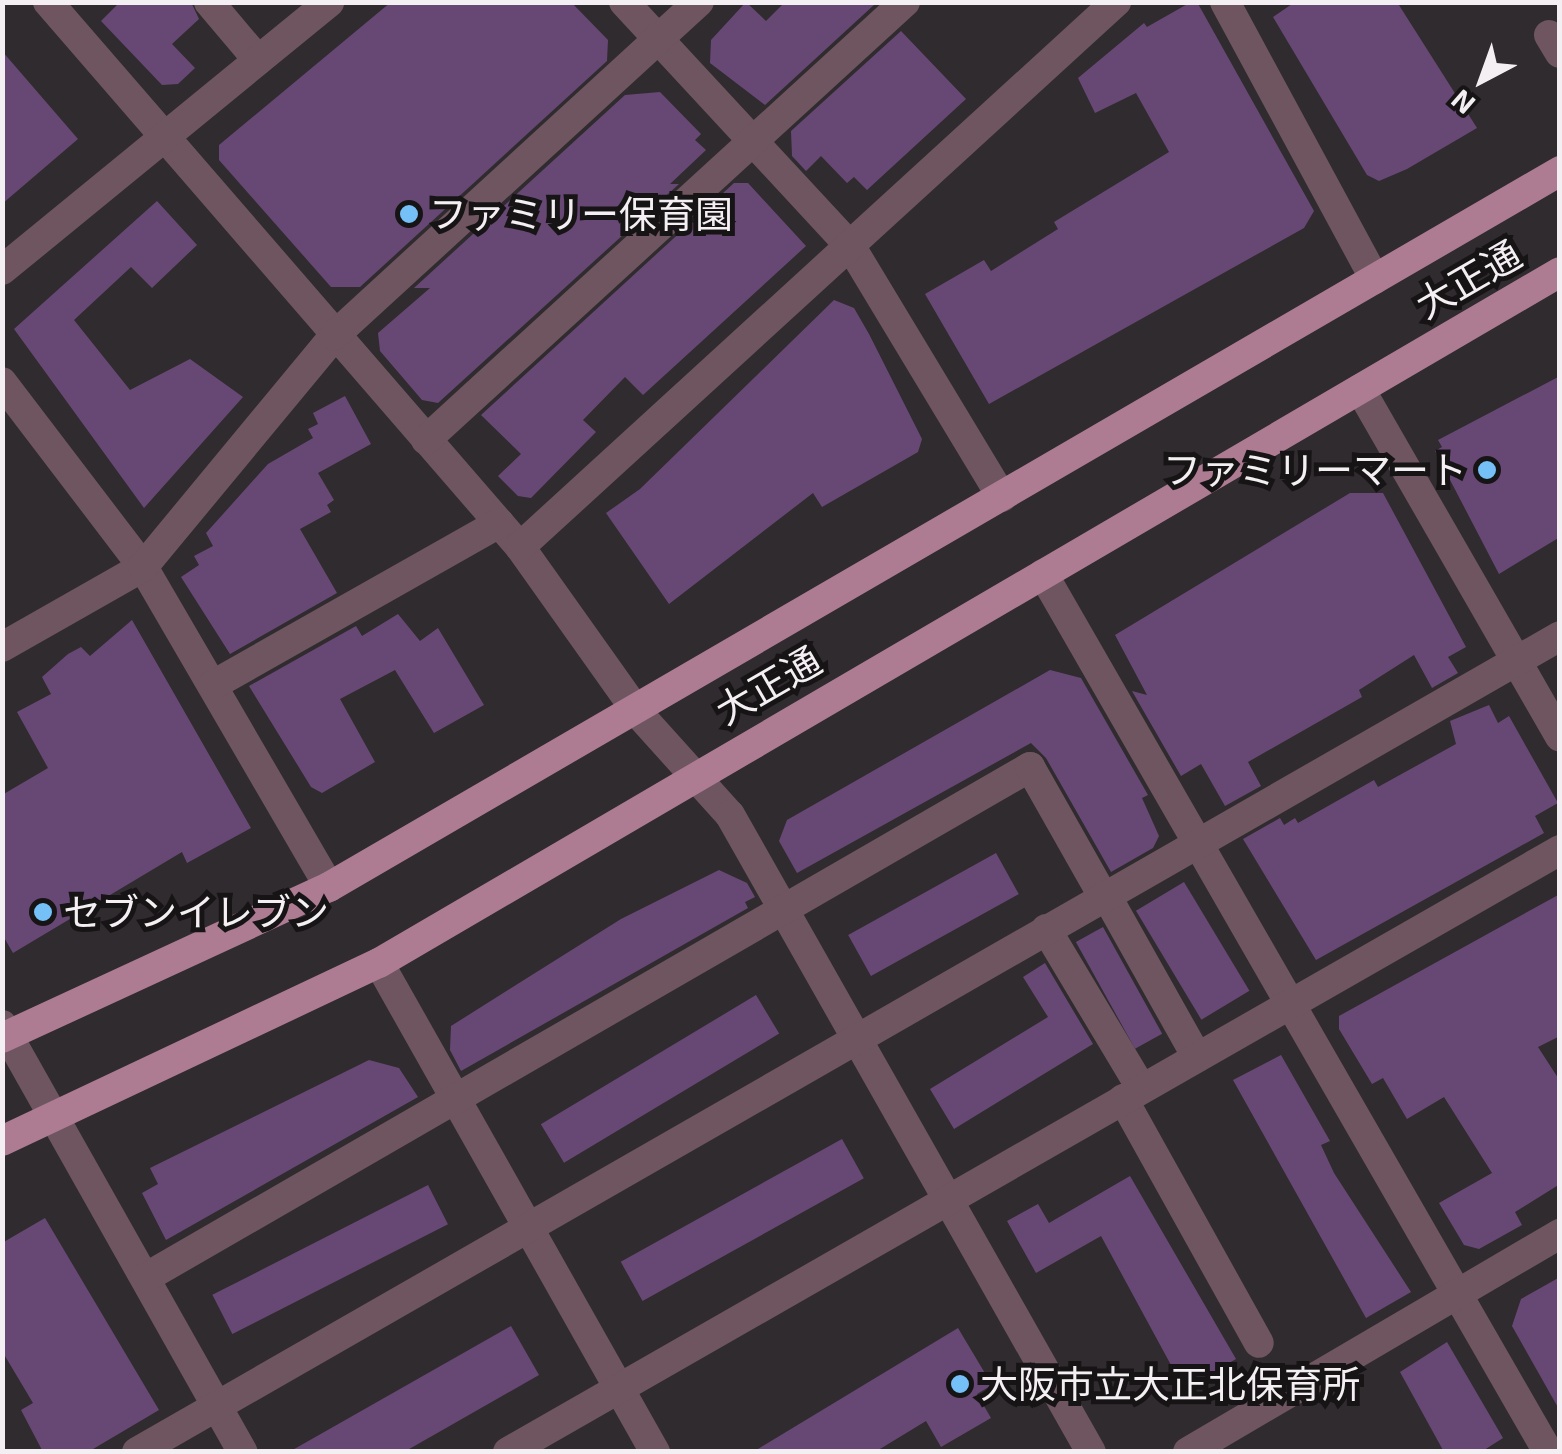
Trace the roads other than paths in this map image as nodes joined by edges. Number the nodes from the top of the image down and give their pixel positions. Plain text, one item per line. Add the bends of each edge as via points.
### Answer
1 (48, 2) edge
2 (209, 2) edge
3 (329, 2) edge
4 (624, 2) edge
5 (699, 2) edge
6 (905, 2) edge
7 (1116, 2) edge
8 (1225, 2) edge
9 (658, 38) junction
10 (258, 60) junction
11 (164, 136) junction
12 (754, 140) junction
13 (1560, 171) edge
14 (851, 247) junction
15 (2, 270) edge
16 (1560, 272) edge
17 (1375, 279) junction
18 (334, 336) junction
19 (2, 382) edge
20 (1360, 389) junction
21 (426, 440) junction
22 (1002, 497) junction
23 (499, 523) junction
24 (520, 547) junction
25 (143, 567) junction
26 (1043, 574) junction
27 (1560, 636) edge
28 (2, 648) edge
29 (1516, 662) junction
30 (213, 685) junction
31 (638, 713) junction
32 (1560, 737) edge
33 (693, 774) junction
34 (1201, 842) junction
35 (1560, 850) edge
36 (329, 887) junction
37 (1105, 896) junction
38 (784, 906) junction
39 (1046, 929) junction
40 (379, 964) junction
41 (1294, 1002) junction
42 (4, 1033) edge
43 (858, 1034) junction
44 (1197, 1057) junction
45 (1132, 1094) junction
46 (454, 1097) junction
47 (55, 1118) junction
48 (2, 1141) edge
49 (948, 1199) junction
50 (524, 1224) junction
51 (1560, 1234) edge
52 (145, 1278) junction
53 (1461, 1292) junction
54 (1259, 1343) dead end
55 (618, 1386) junction
56 (216, 1404) junction
57 (524, 1448) edge
58 (138, 1452) edge
59 (243, 1452) edge
60 (655, 1452) edge
61 (1091, 1452) edge
62 (1188, 1452) edge
63 (1548, 1452) edge

1 - 11 street
2 - 10 street
3 - 10 street
4 - 9 street
5 - 9 street
6 - 12 street
7 - 14 street
8 - 17 street
9 - 12 street
9 - 18 street
10 - 11 street
11 - 15 street
11 - 18 street
12 - 14 street
12 - 21 street
13 - 17 main road, 大正通
14 - 22 street
14 - 24 street
16 - 20 main road, 大正通
17 - 22 main road, 大正通
18 - 21 street
18 - 25 street
19 - 25 street
20 - 26 main road, 大正通
20 - 29 street
21 - 23 street
22 - 31 main road, 大正通
23 - 24 street
23 - 30 street
24 - 31 street
25 - 28 street
25 - 30 street
26 - 33 main road, 大正通
26 - 34 street
27 - 29 street
29 - 32 street
29 - 34 street
30 - 36 street
31 - 33 street
31 - 36 main road, 大正通
33 - 38 street via 730,815
33 - 40 main road, 大正通
34 - 37 street
34 - 41 street
35 - 41 street
36 - 42 main road, 大正通
37 - 38 street via 1030,768
37 - 39 street
37 - 44 street
38 - 43 street
38 - 46 street
39 - 43 street
39 - 45 street
40 - 46 street
40 - 47 main road, 大正通
41 - 44 street
41 - 53 street
42 - 47 street
43 - 49 street
43 - 50 street
44 - 45 street
45 - 49 street
45 - 54 street
46 - 50 street
46 - 52 street
47 - 48 main road, 大正通
47 - 52 street
49 - 55 street
49 - 61 street
50 - 55 street
50 - 56 street
51 - 53 street
52 - 56 street
53 - 62 street
53 - 63 street
55 - 57 street
55 - 60 street
56 - 58 street
56 - 59 street

